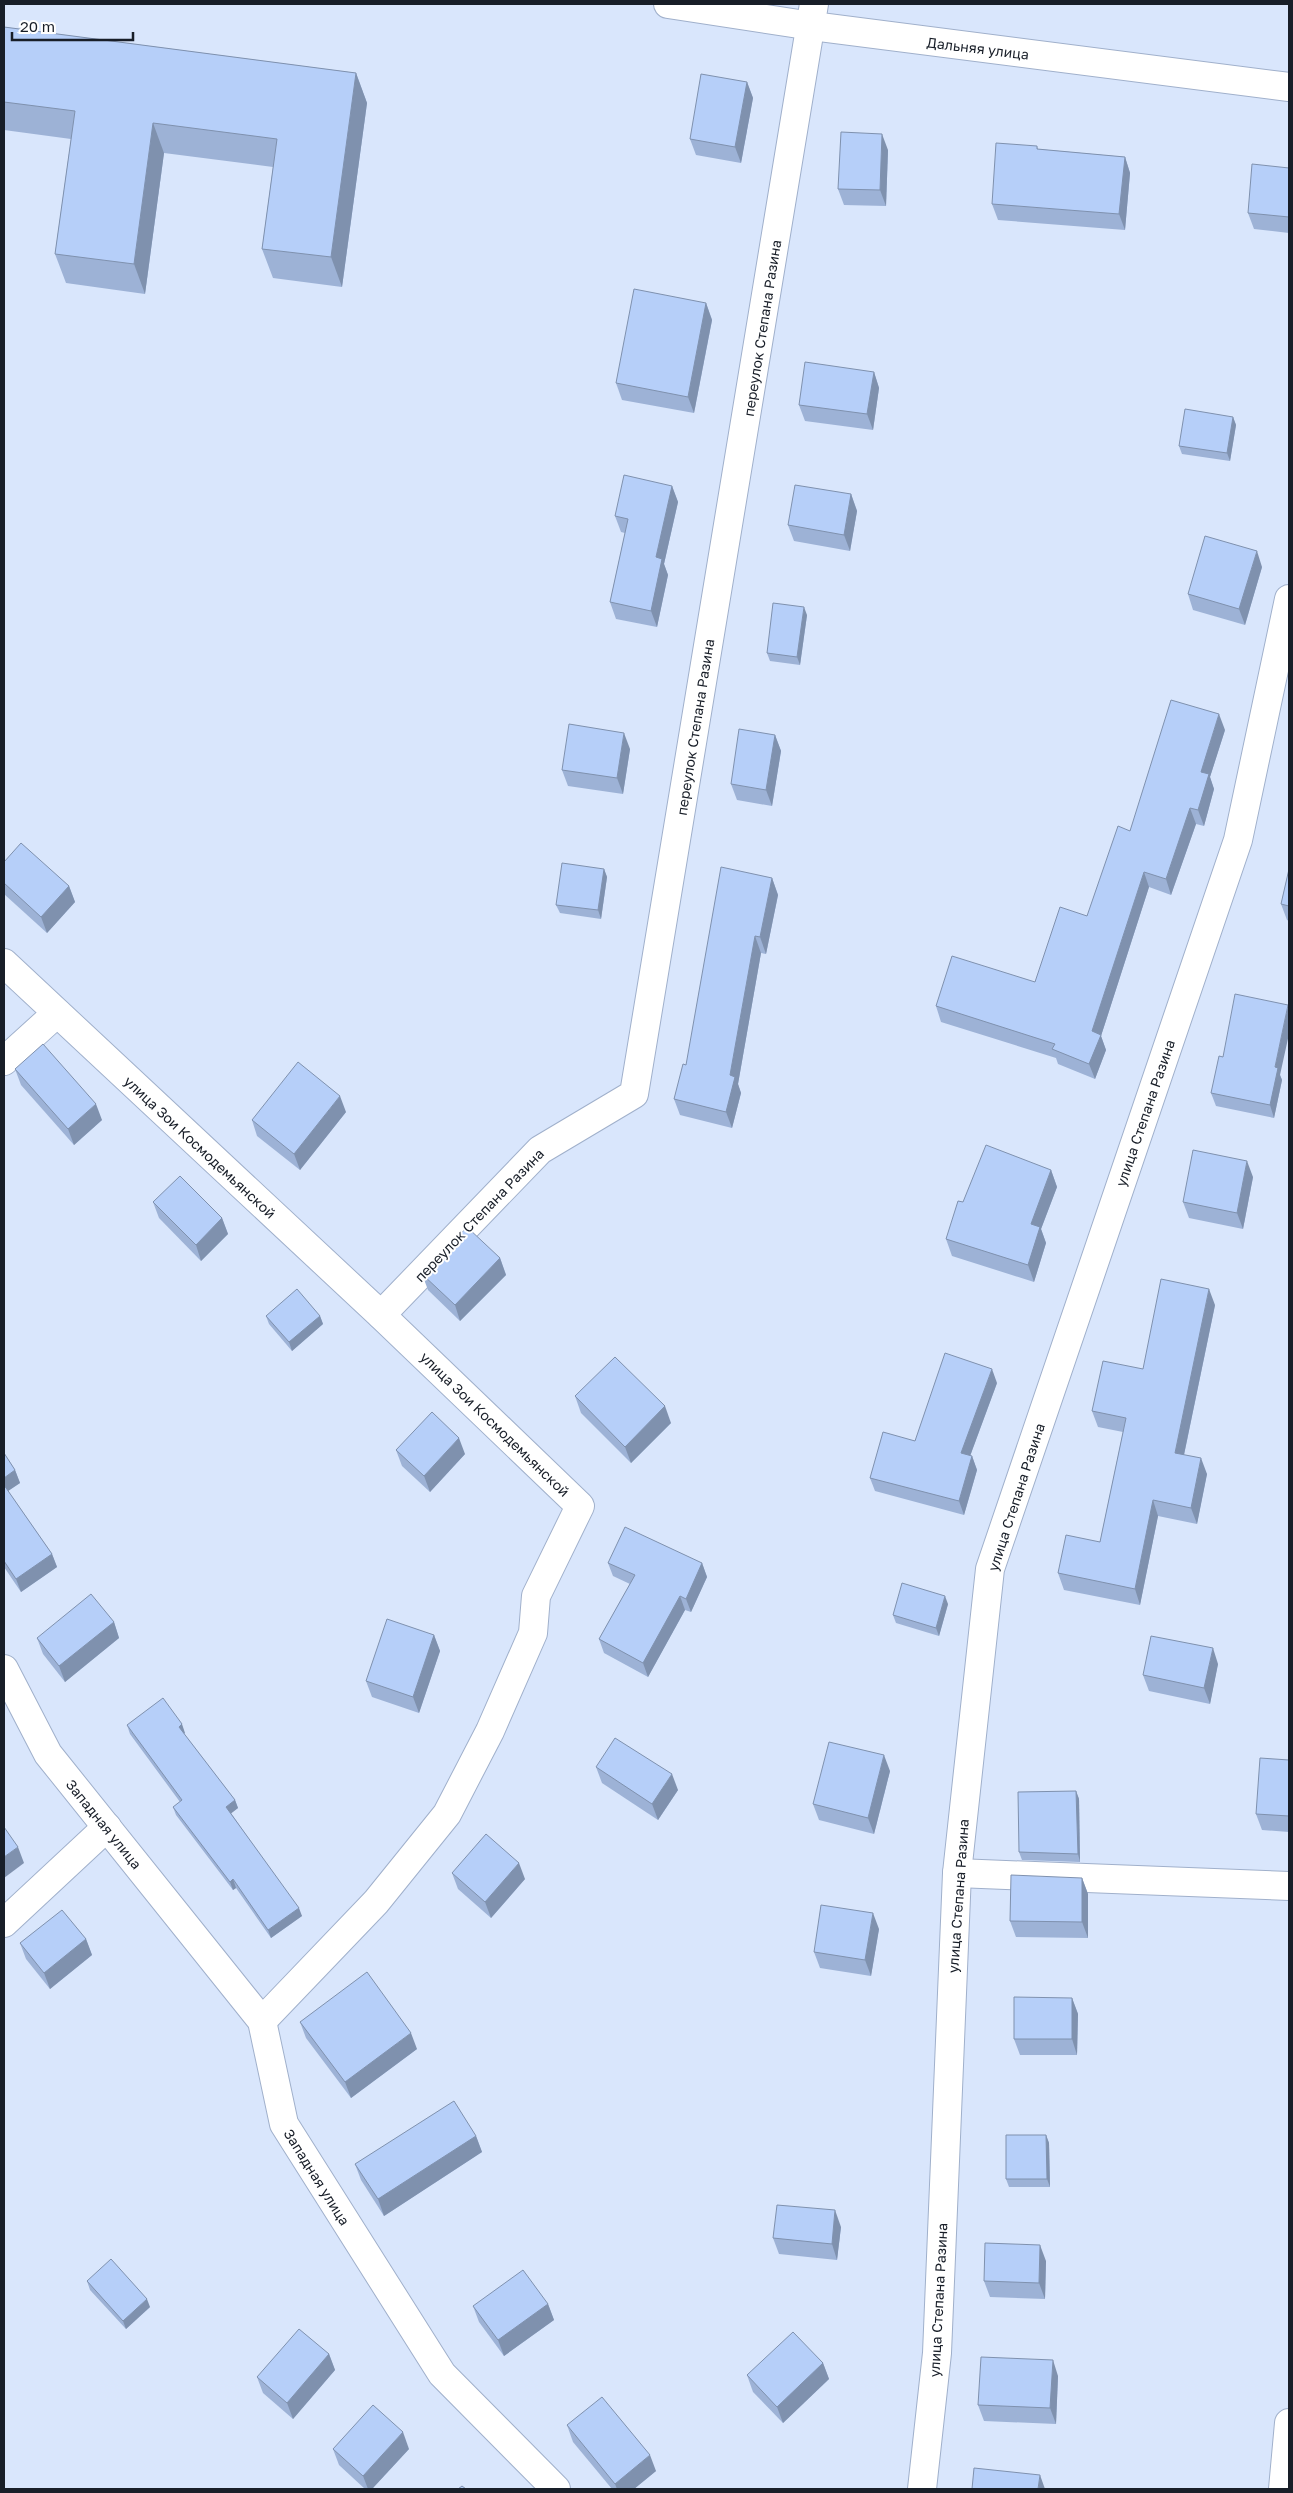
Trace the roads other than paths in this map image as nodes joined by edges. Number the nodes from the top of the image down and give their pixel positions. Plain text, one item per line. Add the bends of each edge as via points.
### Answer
1 (668, 4) edge
2 (813, 15) edge
3 (1289, 87) edge
4 (1289, 599) edge
5 (4, 963) edge
6 (57, 1013) junction
7 (4, 1061) edge
8 (381, 1315) junction
9 (4, 1669) edge
10 (107, 1827) junction
11 (957, 1873) junction
12 (1289, 1886) edge
13 (4, 1923) edge
14 (262, 2021) junction
15 (1289, 2423) edge
16 (556, 2489) edge
17 (922, 2489) edge
18 (1282, 2489) edge

1 - 2 street, Дальняя улица
2 - 3 street, Дальняя улица
2 - 8 street, переулок Степана Разина via 634,1094 540,1150
4 - 11 street, улица Степана Разина via 1238,840 990,1569
5 - 6 street, улица Зои Космодемьянской
6 - 7 street
6 - 8 street, улица Зои Космодемьянской
8 - 14 street, улица Зои Космодемьянской via 580,1506 536,1596 533,1633 490,1731 447,1814 376,1902
9 - 10 street, Западная улица via 48,1754
10 - 13 street
10 - 14 street, Западная улица
11 - 12 street
11 - 17 street, улица Степана Разина via 937,2353
14 - 16 street, Западная улица via 284,2124 442,2374
15 - 18 street

